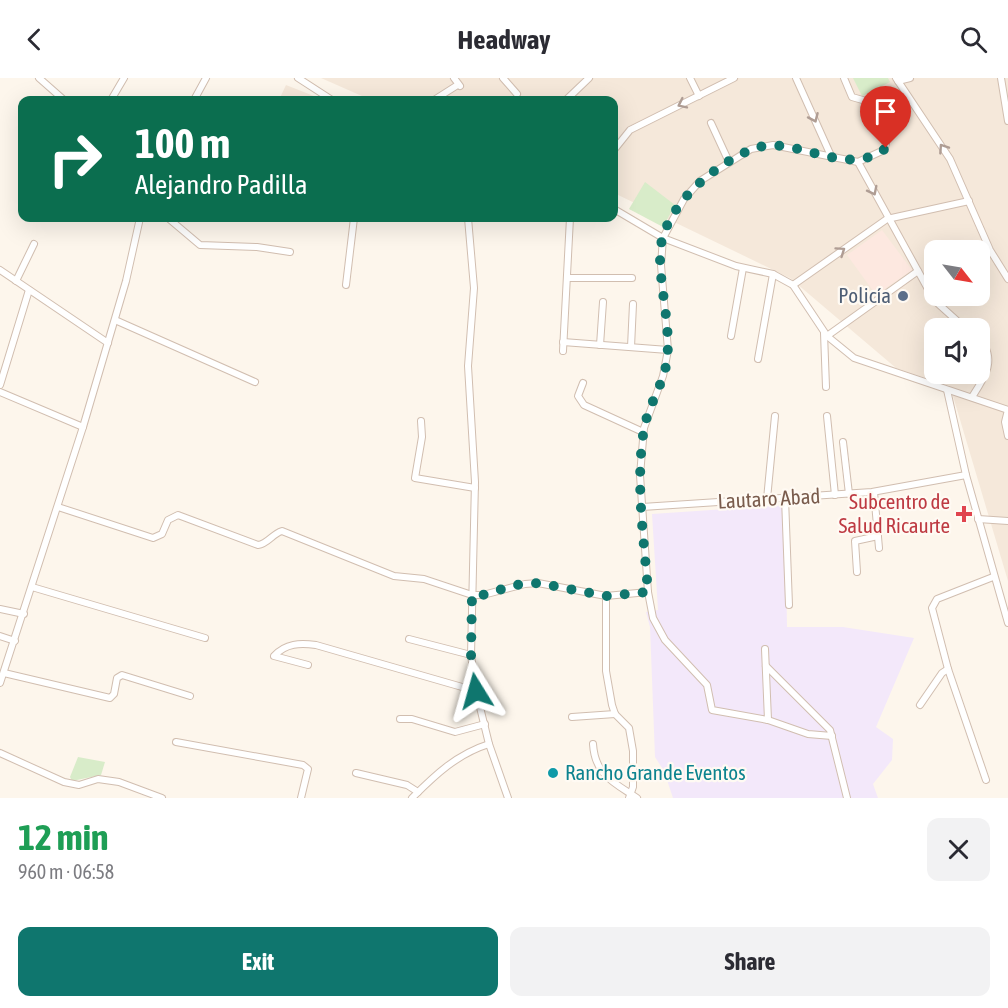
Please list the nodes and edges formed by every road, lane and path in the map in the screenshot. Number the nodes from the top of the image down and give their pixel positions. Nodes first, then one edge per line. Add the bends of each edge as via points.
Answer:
1 (39, 78) edge
2 (124, 78) edge
3 (206, 78) edge
4 (298, 78) edge
5 (503, 78) edge
6 (590, 78) edge
7 (690, 78) edge
8 (734, 78) edge
9 (796, 78) edge
10 (844, 78) edge
11 (910, 78) edge
12 (1001, 78) edge
13 (897, 80) edge
14 (457, 81) edge
15 (517, 94) dead end
16 (59, 96) edge
17 (113, 96) edge
18 (196, 96) edge
19 (326, 96) edge
20 (439, 96) edge
21 (570, 96) edge
22 (699, 96) junction
23 (1008, 121) edge
24 (711, 123) dead end
25 (618, 145) edge
26 (832, 158) junction
27 (729, 162) junction
28 (858, 162) junction
29 (969, 201) junction
30 (618, 211) edge
31 (887, 219) junction
32 (139, 222) edge
33 (173, 222) edge
34 (354, 222) edge
35 (468, 222) edge
36 (570, 222) edge
37 (663, 238) junction
38 (33, 244) dead end
39 (290, 252) dead end
40 (743, 268) junction
41 (0, 270) edge
42 (918, 271) junction
43 (773, 274) junction
44 (567, 278) junction
45 (632, 278) dead end
46 (1008, 279) edge
47 (16, 281) junction
48 (346, 285) dead end
49 (793, 285) junction
50 (29, 290) junction
51 (603, 302) dead end
52 (633, 304) dead end
53 (952, 318) edge
54 (114, 320) junction
55 (826, 334) junction
56 (731, 336) dead end
57 (563, 342) junction
58 (108, 343) junction
59 (600, 345) junction
60 (631, 347) junction
61 (668, 350) junction
62 (563, 351) dead end
63 (758, 359) dead end
64 (255, 382) dead end
65 (583, 383) dead end
66 (979, 384) edge
67 (0, 385) edge
68 (826, 387) dead end
69 (947, 390) junction
70 (0, 392) edge
71 (972, 397) junction
72 (1008, 410) edge
73 (775, 416) dead end
74 (826, 416) dead end
75 (421, 422) dead end
76 (84, 427) junction
77 (643, 432) junction
78 (1008, 436) edge
79 (843, 442) dead end
80 (966, 475) junction
81 (475, 488) junction
82 (874, 492) junction
83 (849, 494) junction
84 (835, 495) junction
85 (785, 498) junction
86 (767, 500) junction
87 (58, 507) junction
88 (642, 507) junction
89 (978, 519) junction
90 (1008, 521) edge
91 (878, 536) junction
92 (879, 548) dead end
93 (856, 572) dead end
94 (993, 577) junction
95 (32, 587) junction
96 (648, 592) junction
97 (472, 595) junction
98 (606, 596) junction
99 (789, 605) dead end
100 (0, 609) edge
101 (24, 614) junction
102 (1008, 623) edge
103 (0, 636) edge
104 (205, 638) dead end
105 (409, 639) dead end
106 (15, 641) junction
107 (765, 649) dead end
108 (471, 655) junction
109 (308, 665) dead end
110 (766, 666) junction
111 (948, 669) junction
112 (4, 672) junction
113 (0, 682) edge
114 (476, 691) junction
115 (190, 696) dead end
116 (920, 705) dead end
117 (615, 714) junction
118 (572, 717) dead end
119 (400, 719) dead end
120 (768, 720) junction
121 (485, 724) junction
122 (832, 736) junction
123 (176, 742) dead end
124 (489, 744) junction
125 (593, 744) dead end
126 (0, 753) edge
127 (356, 773) dead end
128 (986, 780) dead end
129 (418, 792) junction
130 (633, 797) edge
131 (162, 798) edge
132 (301, 798) edge
133 (412, 798) edge
134 (508, 798) edge
135 (847, 798) edge

1 - 16 street
2 - 17 street
3 - 18 street
4 - 19 street
5 - 15 street
6 - 21 street
7 - 22 street
8 - 22 street
9 -> 26 street
10 - 28 street via 852,97 866,101 886,144 884,150
11 - 13 street
12 - 23 street
29 -> 13 street via 950,159
14 - 20 street
22 -> 25 street via 630,130
24 - 27 street
26 - 27 street via 772,146 751,149
26 - 28 street
27 - 37 street via 700,181 684,199
28 -> 31 street
29 - 31 street
29 - 46 street via 994,258
30 - 37 street
31 - 42 street
49 -> 31 street
32 - 54 street
33 - 39 street via 200,245
34 - 48 street
35 - 81 street via 474,288 468,366
36 - 44 street
37 - 40 street
37 - 61 street via 660,259
38 - 47 street
40 - 43 street
40 - 56 street
41 - 47 street
42 - 53 street via 941,309
42 - 55 street
43 - 49 street
43 - 63 street
44 - 45 street
44 - 57 street
47 - 50 street
49 - 55 street
50 - 58 street
50 - 67 street
51 - 59 street
52 - 60 street
54 - 58 street
54 - 64 street
55 - 68 street
55 - 69 street via 854,358
57 - 59 street
57 - 62 street
58 - 76 street
59 - 60 street
60 - 61 street
61 - 77 street
65 - 77 street via 578,396 584,405
66 - 71 street
69 - 71 street
69 - 80 street
70 - 76 street
71 - 72 street
72 - 78 street
73 - 86 street
74 - 84 street
75 - 81 street via 415,478
76 - 87 street
77 - 88 street
79 - 83 street
80 - 82 street, Lautaro Abad
80 - 89 street
81 - 97 street
82 - 83 street, Lautaro Abad
82 - 91 street
83 - 84 street, Lautaro Abad
84 - 85 street, Lautaro Abad
85 - 86 street, Lautaro Abad
85 - 99 street
86 - 88 street, Lautaro Abad
87 - 95 street
87 - 97 street via 153,538 162,534 168,520 178,515 258,545 282,531 394,576 424,579
88 - 96 street
89 - 90 street
89 - 94 street
91 - 92 street
91 - 93 street via 855,541
94 - 102 street
94 - 111 street via 932,604
95 - 101 street
95 - 104 street
96 - 98 street
96 - 120 street via 653,618 665,640 707,685 712,710
97 - 98 street via 538,583
97 - 108 street
98 - 117 street via 606,671
100 - 101 street
101 - 106 street
103 - 106 street
105 - 108 street
106 - 112 street
107 - 110 street
108 - 114 street
109 - 114 street via 274,656 293,644 316,645
110 - 120 street
110 - 122 street via 828,727
111 - 116 street
111 - 128 street
112 - 113 street
112 - 115 street via 110,698 117,678 122,675
114 - 121 street
117 - 118 street
117 - 130 street via 626,724 632,743
119 - 121 street via 455,732
120 - 122 street via 808,734
121 - 124 street
122 - 135 street
123 - 132 street via 303,765 308,769
124 - 129 street via 438,771
124 - 134 street
125 - 130 street via 598,769
126 - 131 street via 64,783 79,785 98,778
127 - 129 street via 407,785
129 - 133 street

